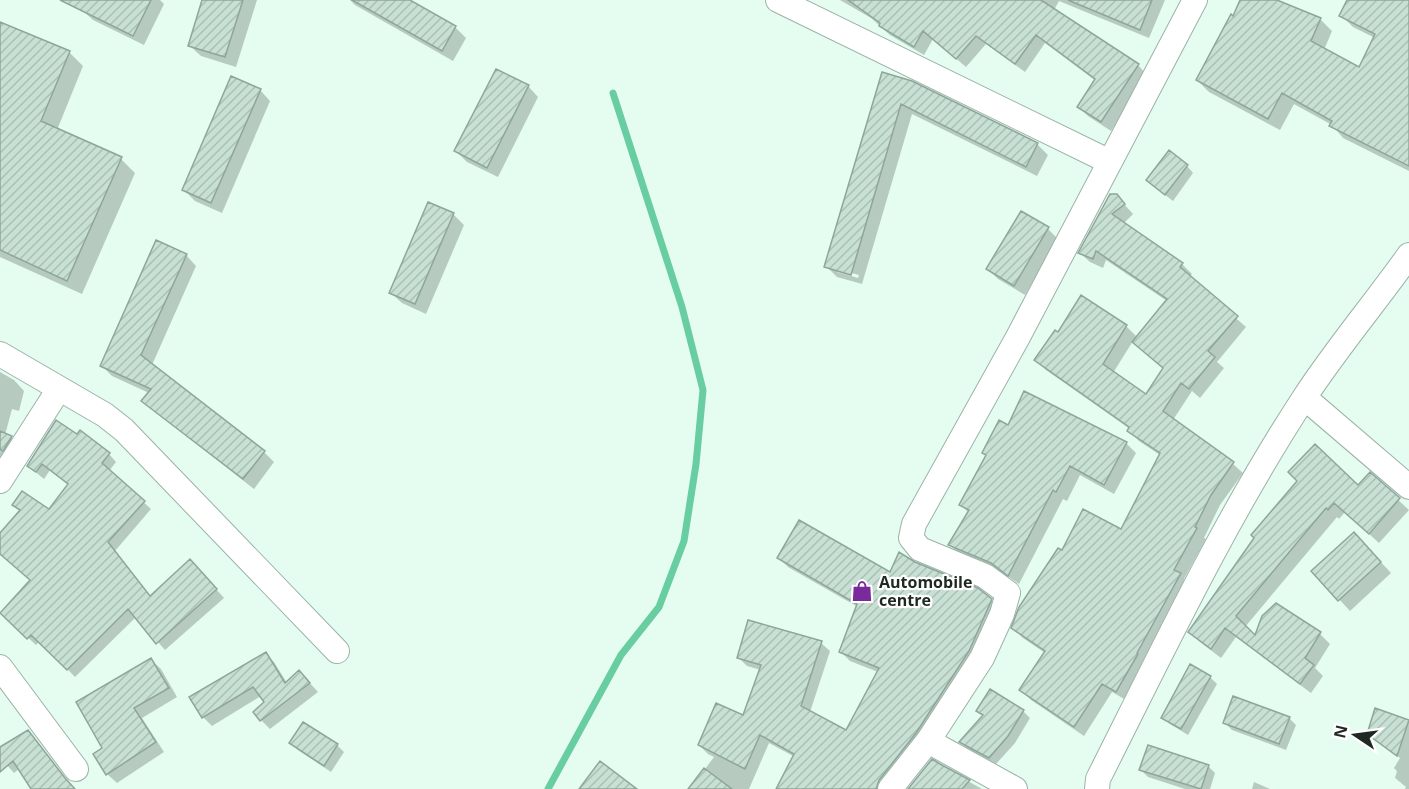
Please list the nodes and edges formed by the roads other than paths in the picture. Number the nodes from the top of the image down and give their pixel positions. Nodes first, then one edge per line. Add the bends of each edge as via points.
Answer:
1 (778, 0) edge
2 (1195, 0) edge
3 (1110, 162) junction
4 (1409, 255) edge
5 (0, 354) edge
6 (59, 389) junction
7 (1305, 398) junction
8 (0, 481) edge
9 (1409, 487) edge
10 (337, 651) dead end
11 (0, 667) edge
12 (928, 741) junction
13 (76, 769) dead end
14 (890, 789) edge
15 (1015, 789) edge
16 (1096, 789) edge

1 - 3 street
2 - 3 street
3 - 12 street via 914,524 911,538 920,549 985,576 1008,593 982,658
4 - 7 street
5 - 6 street
6 - 8 street
6 - 10 street via 124,430
7 - 9 street
7 - 16 street via 1245,496 1184,610
11 - 13 street
12 - 14 street
12 - 15 street

